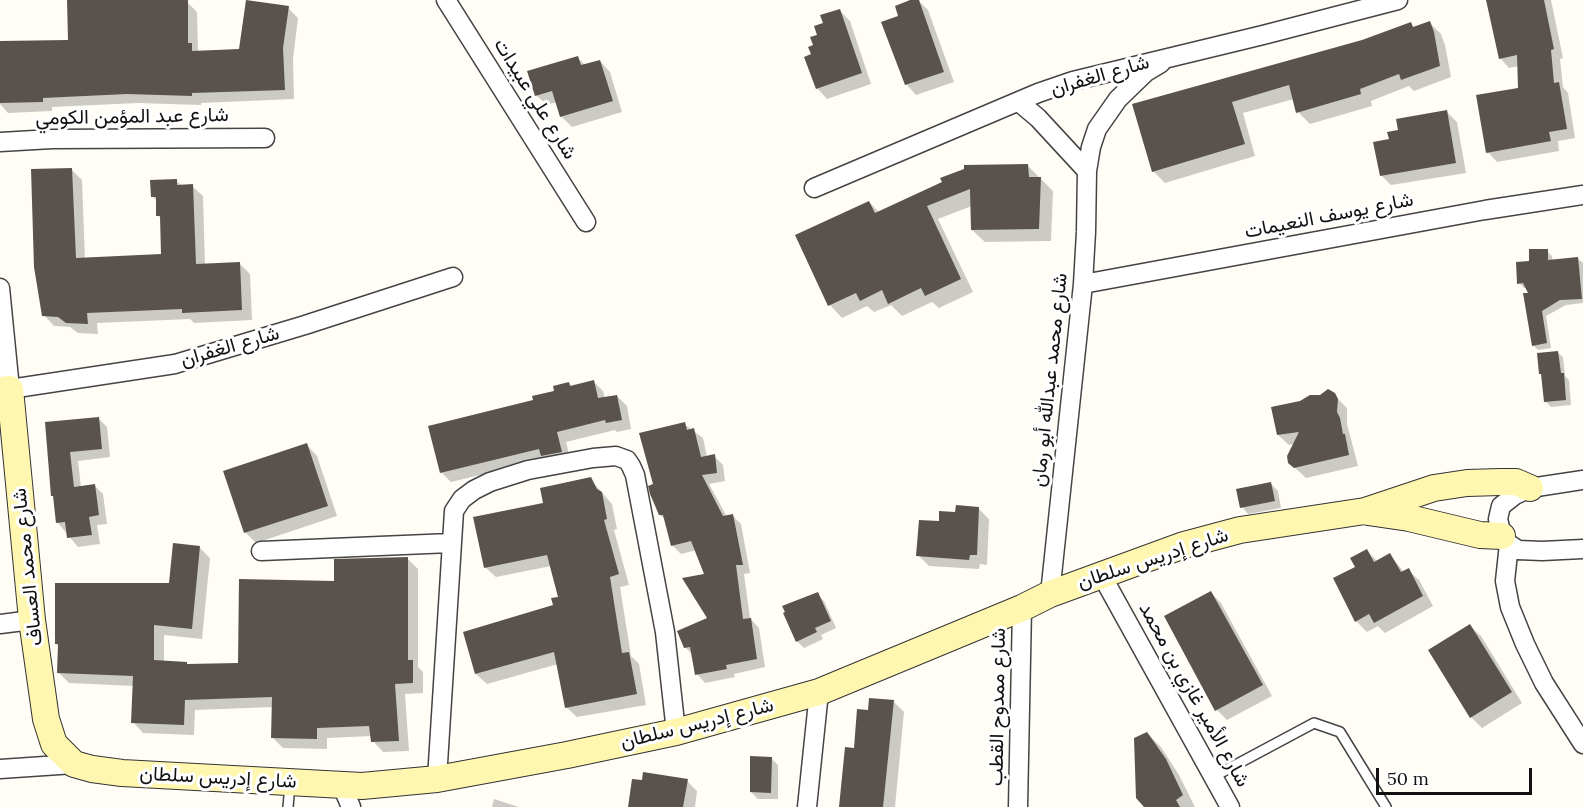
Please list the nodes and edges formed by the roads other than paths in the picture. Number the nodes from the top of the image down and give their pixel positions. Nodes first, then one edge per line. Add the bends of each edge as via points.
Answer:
1 (446, 0) edge
2 (1398, 0) edge
3 (1170, 57) junction
4 (1019, 102) junction
5 (265, 138) dead end
6 (0, 142) edge
7 (1086, 171) junction
8 (814, 188) dead end
9 (1583, 195) edge
10 (586, 222) dead end
11 (453, 277) dead end
12 (1083, 284) junction
13 (0, 288) edge
14 (5, 389) edge
15 (1583, 480) edge
16 (1530, 488) junction
17 (1365, 511) junction
18 (1506, 540) junction
19 (451, 543) junction
20 (1583, 549) edge
21 (261, 551) dead end
22 (1101, 574) junction
23 (1050, 594) junction
24 (1022, 608) junction
25 (32, 620) junction
26 (0, 624) edge
27 (819, 692) junction
28 (676, 732) junction
29 (1583, 744) edge
30 (74, 764) junction
31 (0, 769) edge
32 (1213, 777) junction
33 (437, 779) junction
34 (289, 795) edge
35 (346, 797) edge
36 (807, 807) edge
37 (1018, 807) edge
38 (1230, 807) edge
39 (1386, 807) edge

1 - 10 street, شارع علي عبيدات
2 - 3 street, شارع الغفران
3 - 4 street, شارع الغفران via 1073,81
3 - 7 street, شارع محمد عبدالله أبو رمان via 1146,72 1118,99 1097,129
4 - 7 street
4 - 8 street, شارع الغفران
5 - 6 street, شارع عبد المؤمن الكومي
7 - 12 street, شارع محمد عبدالله أبو رمان
9 - 12 street, شارع يوسف النعيمات
11 - 14 street, شارع الغفران via 175,364
12 - 23 street, شارع محمد عبدالله أبو رمان
13 - 14 street, شارع محمد العساف
14 - 25 street, شارع محمد العساف
15 - 16 street
16 - 17 street, شارع إدريس سلطان via 1516,482 1467,483 1434,488
16 - 18 street via 1501,506 1498,519
17 - 18 street, شارع إدريس سلطان
17 - 22 street, شارع إدريس سلطان via 1240,530
18 - 20 street via 1518,550
18 - 29 street via 1505,581 1510,607 1544,683
19 - 21 street
19 - 28 street via 454,511 462,499 490,482 528,470 593,458 616,456 627,460 635,475 665,632
19 - 33 street
22 - 23 street, شارع إدريس سلطان
22 - 32 street, شارع الأمير غازي بن محمد
23 - 24 street, شارع إدريس سلطان
24 - 27 street, شارع إدريس سلطان
24 - 37 street, شارع ممدوح القطب
25 - 26 street
25 - 30 street, شارع محمد العساف via 46,719 54,744
27 - 28 street, شارع إدريس سلطان
27 - 36 street
28 - 33 street, شارع إدريس سلطان
30 - 31 street, شارع إدريس سلطان
30 - 34 street, شارع إدريس سلطان
32 - 38 street, شارع الأمير غازي بن محمد
32 - 39 lane via 1314,723 1340,732
33 - 35 street, شارع إدريس سلطان
34 - 35 street, شارع إدريس سلطان

